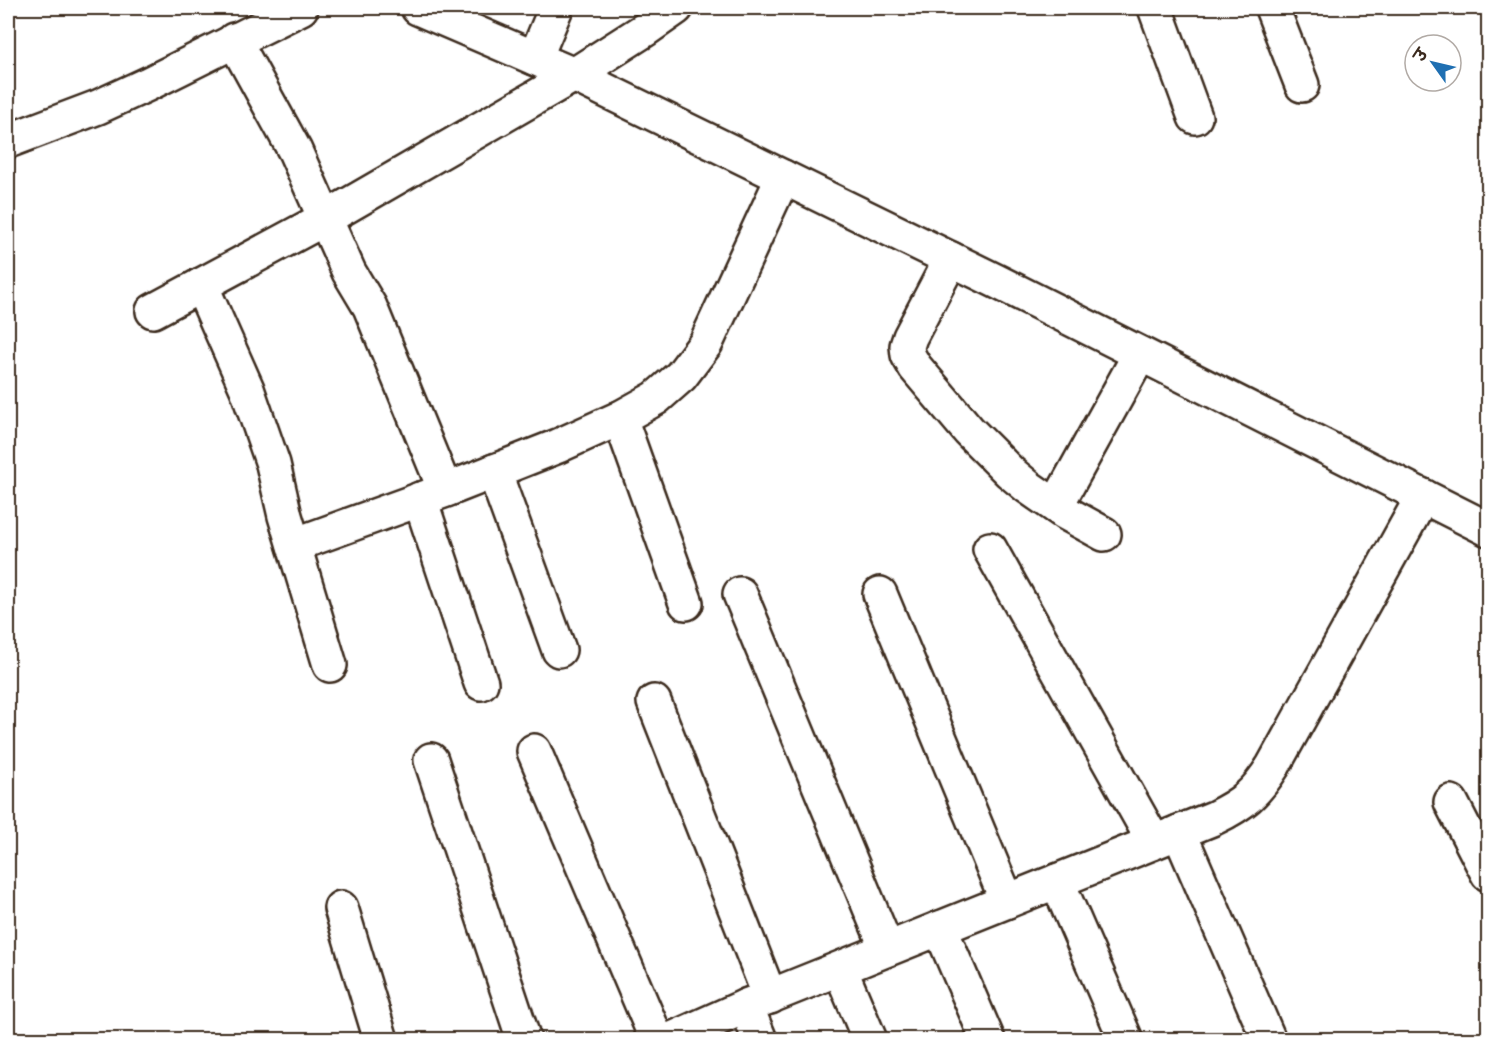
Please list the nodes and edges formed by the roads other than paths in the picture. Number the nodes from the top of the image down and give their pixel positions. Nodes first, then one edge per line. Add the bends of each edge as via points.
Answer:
1 (301, 8) edge
2 (422, 8) edge
3 (556, 8) edge
4 (676, 8) edge
5 (1155, 8) edge
6 (1272, 8) edge
7 (234, 40) junction
8 (535, 58) junction
9 (574, 75) junction
10 (1302, 85) dead end
11 (1196, 117) dead end
12 (8, 141) edge
13 (783, 177) junction
14 (326, 218) junction
15 (951, 259) junction
16 (201, 285) junction
17 (153, 310) dead end
18 (1140, 354) junction
19 (620, 418) junction
20 (494, 471) junction
21 (433, 495) junction
22 (1423, 496) junction
23 (1056, 506) junction
24 (1488, 529) edge
25 (1104, 534) dead end
26 (294, 545) junction
27 (990, 549) dead end
28 (740, 594) dead end
29 (880, 594) dead end
30 (686, 603) dead end
31 (560, 650) dead end
32 (330, 665) dead end
33 (481, 683) dead end
34 (654, 702) dead end
35 (534, 751) dead end
36 (430, 760) dead end
37 (1451, 802) dead end
38 (1166, 837) junction
39 (1488, 874) edge
40 (1057, 881) junction
41 (1007, 901) junction
42 (341, 908) dead end
43 (940, 928) junction
44 (887, 949) junction
45 (840, 969) junction
46 (758, 1002) junction
47 (668, 1039) edge
48 (381, 1040) edge
49 (524, 1040) edge
50 (760, 1040) edge
51 (870, 1040) edge
52 (988, 1040) edge
53 (1126, 1040) edge
54 (1269, 1040) edge

1 - 7 street
2 - 8 street
3 - 8 street
4 - 9 street
5 - 11 street
6 - 10 street
7 - 12 street via 98,107
7 - 14 street via 295,151
8 - 9 street
9 - 13 street
9 - 14 street
13 - 15 street
13 - 19 street via 705,343 681,376 656,398
14 - 16 street
14 - 21 street via 349,272 370,307
15 - 18 street
15 - 23 street via 910,337 908,355 975,437 1010,472
16 - 17 street
16 - 26 street via 247,389 273,464
18 - 22 street
18 - 23 street
19 - 20 street
19 - 30 street
20 - 21 street
20 - 31 street
21 - 26 street
21 - 33 street
22 - 24 street
22 - 38 street via 1261,786 1232,810
23 - 25 street
26 - 32 street
27 - 38 street
28 - 44 street
29 - 41 street
34 - 46 street
35 - 47 street
36 - 49 street
37 - 39 street
38 - 40 street
38 - 54 street
40 - 41 street
40 - 53 street
41 - 43 street
42 - 48 street
43 - 44 street
43 - 52 street
44 - 45 street
45 - 46 street
45 - 51 street
46 - 47 street
46 - 50 street

